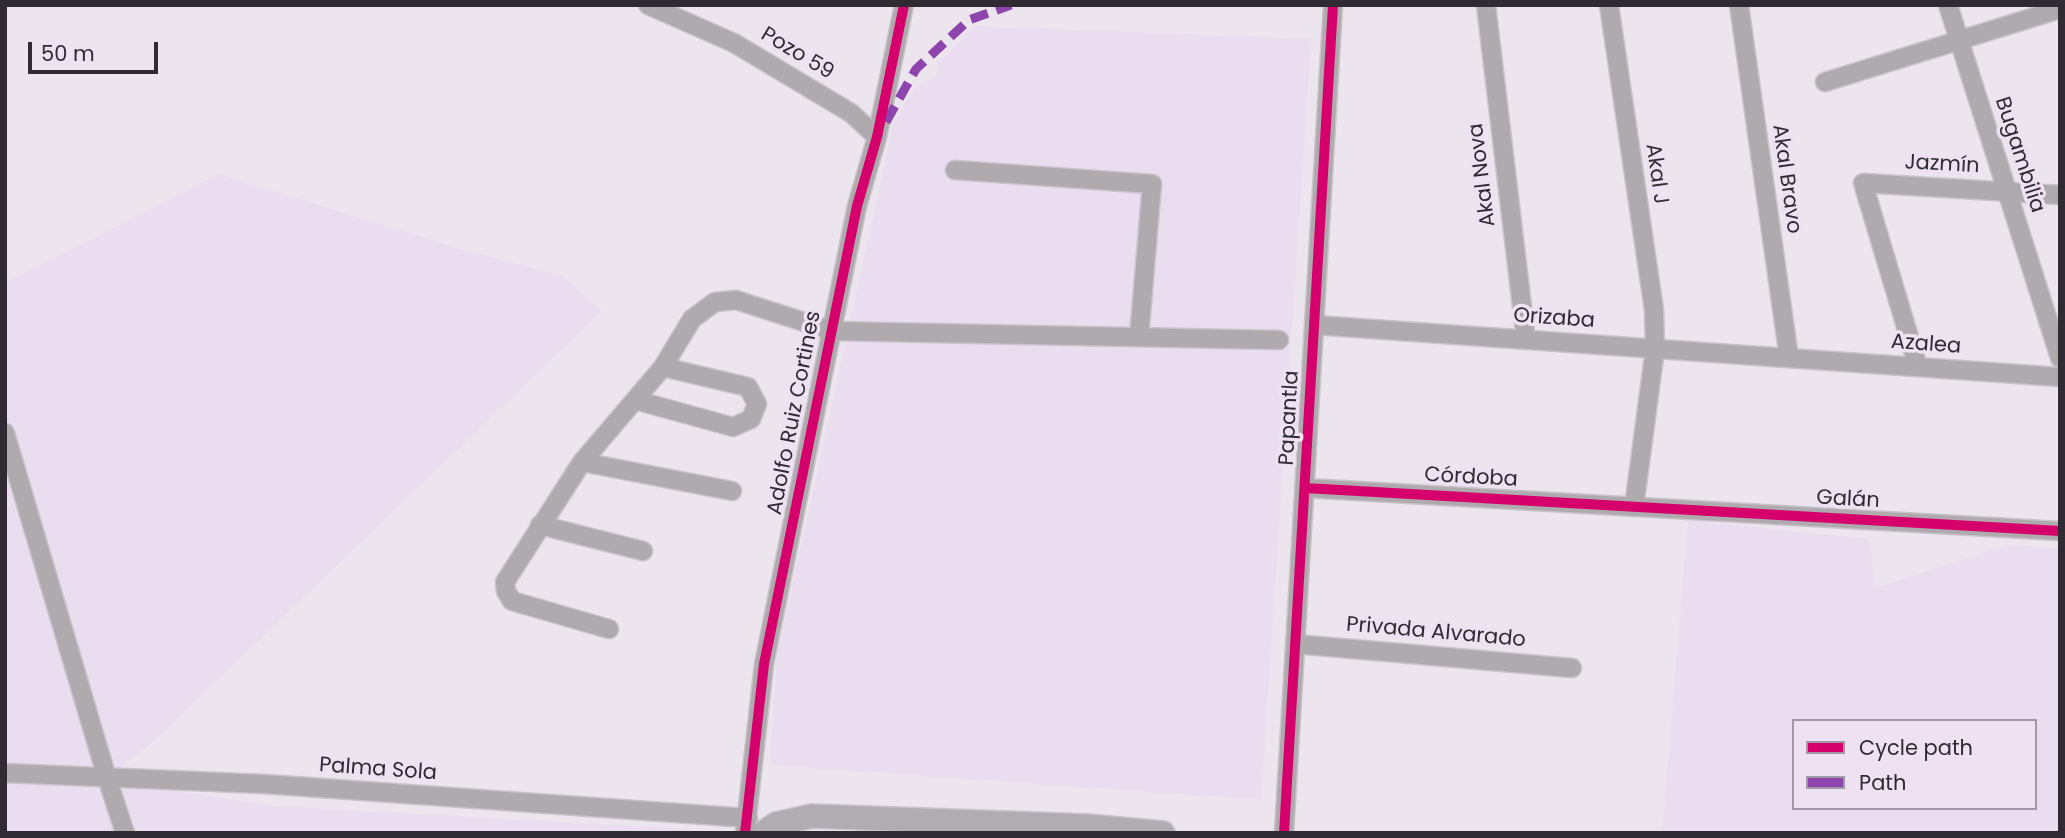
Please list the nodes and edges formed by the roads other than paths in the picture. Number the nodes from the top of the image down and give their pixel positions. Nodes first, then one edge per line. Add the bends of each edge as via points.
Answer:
1 (648, 5) edge
2 (904, 5) edge
3 (1333, 5) edge
4 (1486, 5) edge
5 (1609, 5) edge
6 (1739, 5) edge
7 (1948, 5) edge
8 (2060, 9) edge
9 (1959, 40) junction
10 (1825, 82) dead end
11 (877, 137) junction
12 (955, 170) dead end
13 (2007, 191) junction
14 (2060, 195) edge
15 (1314, 325) junction
16 (832, 331) junction
17 (1139, 337) junction
18 (1279, 340) dead end
19 (1526, 340) junction
20 (1655, 349) junction
21 (1789, 358) junction
22 (2060, 358) edge
23 (663, 367) junction
24 (1918, 367) junction
25 (2060, 377) edge
26 (635, 400) junction
27 (5, 432) edge
28 (582, 462) junction
29 (1305, 488) junction
30 (732, 491) dead end
31 (1634, 507) junction
32 (540, 525) junction
33 (2060, 531) edge
34 (643, 551) dead end
35 (609, 629) dead end
36 (1296, 644) junction
37 (1572, 668) dead end
38 (6, 770) edge
39 (107, 778) junction
40 (955, 826) edge
41 (752, 828) edge
42 (1087, 829) edge
43 (125, 833) edge
44 (1163, 833) edge
45 (1284, 833) edge

1 - 11 street, Pozo 59 via 734,43 851,113
2 - 11 street, Adolfo Ruiz Cortines
3 - 15 street, Papantla
4 - 19 street, Akal Nova
5 - 20 street, Akal J via 1654,310
6 - 21 street, Akal Bravo
7 - 9 street, Bugambilia
8 - 9 street
9 - 10 street
9 - 13 street, Bugambilia
11 - 16 street, Adolfo Ruiz Cortines via 856,206
12 - 17 street via 1152,184
13 - 14 street, Jazmín
13 - 22 street, Bugambilia
13 - 24 street, Jazmín via 1863,183
15 - 19 street, Orizaba
15 - 29 street, Papantla
16 - 17 street
16 - 23 street via 736,300 715,302 692,319
16 - 41 street, Adolfo Ruiz Cortines via 764,664
17 - 18 street
19 - 20 street, Orizaba
20 - 21 street, Orizaba
20 - 31 street, Akal J
21 - 24 street, Azalea
23 - 26 street
23 - 26 street via 748,387 757,404 751,419 733,428
24 - 25 street, Azalea
26 - 28 street
27 - 39 street
28 - 30 street
28 - 32 street
29 - 31 street, Córdoba
29 - 36 street, Papantla
31 - 33 street, Galán
32 - 34 street
32 - 35 street via 505,582 512,601
36 - 37 street, Privada Alvarado
36 - 45 street, Papantla
38 - 39 street, Palma Sola
39 - 41 street, Palma Sola via 264,785
39 - 43 street
40 - 41 main road via 812,816
40 - 42 main road
42 - 44 main road

